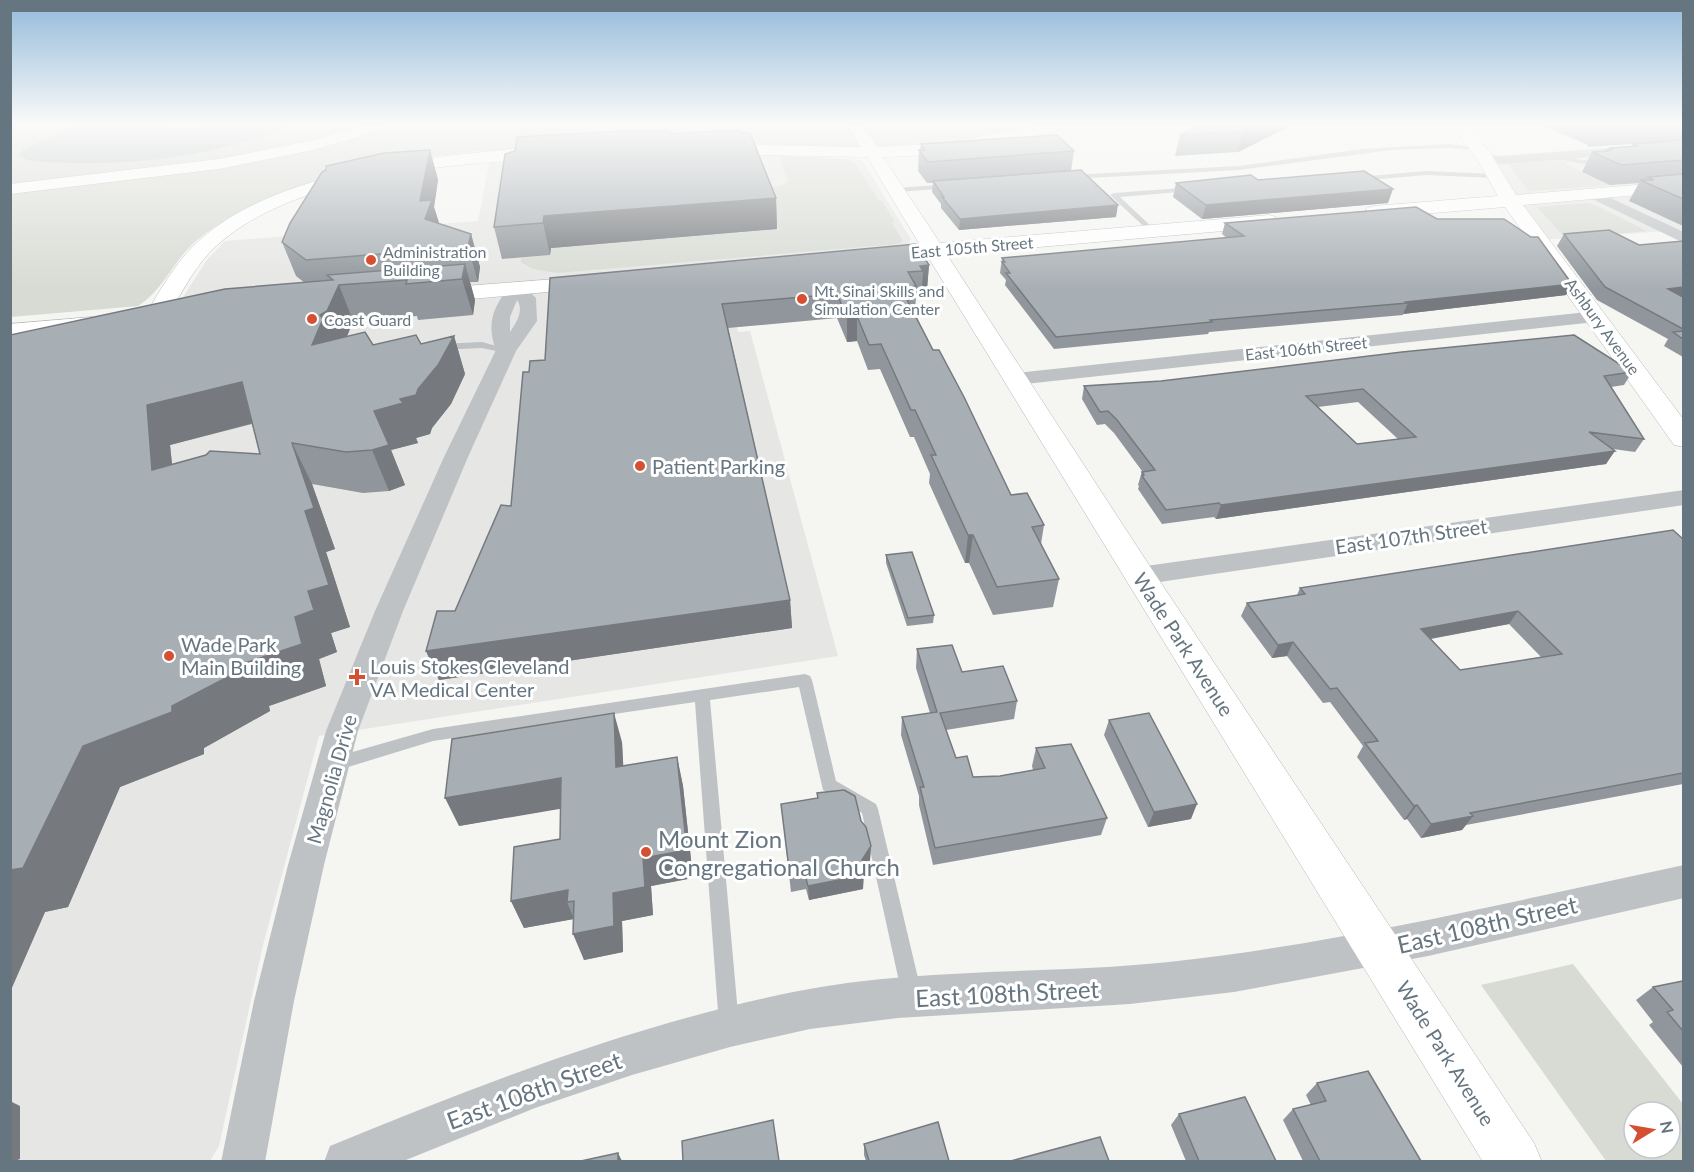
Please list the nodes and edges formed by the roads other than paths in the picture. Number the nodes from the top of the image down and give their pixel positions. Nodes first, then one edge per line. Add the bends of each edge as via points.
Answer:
1 (93, 180) edge
2 (350, 180) edge
3 (890, 180) edge
4 (1498, 180) edge
5 (964, 185) edge
6 (1683, 186) edge
7 (1200, 188) edge
8 (10, 189) edge
9 (896, 190) junction
10 (1593, 194) junction
11 (1510, 200) junction
12 (1359, 213) edge
13 (1289, 219) edge
14 (1151, 231) junction
15 (1683, 238) edge
16 (935, 250) junction
17 (850, 258) edge
18 (609, 280) edge
19 (517, 289) junction
20 (400, 298) edge
21 (177, 317) edge
22 (1597, 317) junction
23 (131, 321) junction
24 (10, 331) edge
25 (424, 348) edge
26 (506, 350) junction
27 (1016, 379) junction
28 (1683, 439) edge
29 (1683, 497) edge
30 (1139, 576) junction
31 (702, 695) junction
32 (333, 765) junction
33 (1683, 880) edge
34 (1380, 948) junction
35 (912, 998) junction
36 (729, 1027) junction
37 (243, 1161) edge
38 (346, 1161) edge
39 (1515, 1161) edge

1 - 8 street
2 - 23 street via 279,202 241,220 209,242 172,289
3 - 9 street, Wade Park Avenue
4 - 11 street, Ashbury Avenue
5 - 9 lane
6 - 10 street
7 - 14 lane via 1114,195
9 - 16 street, Wade Park Avenue
10 - 11 street
10 - 15 street
11 - 12 street
11 - 22 street, Ashbury Avenue
13 - 14 street, East 105th Street
14 - 16 street, East 105th Street
16 - 17 street, East 105th Street
16 - 27 street, Wade Park Avenue
18 - 19 street
19 - 20 street
19 - 26 street via 502,305 500,324
19 - 26 street, Magnolia Drive via 530,304 528,321
21 - 23 street
22 - 27 street, East 106th Street
22 - 28 street, Ashbury Avenue
23 - 24 street
25 - 26 lane via 491,345
26 - 32 street, Magnolia Drive via 389,611 342,731
27 - 30 street, Wade Park Avenue
29 - 30 street, East 107th Street
30 - 34 street, Wade Park Avenue
31 - 32 lane via 433,735
31 - 35 lane via 805,680 829,784 870,810
31 - 36 lane
32 - 37 street, Magnolia Drive via 274,1001
33 - 34 street, East 108th Street
34 - 35 street, East 108th Street via 1169,981
34 - 39 street, Wade Park Avenue
35 - 36 street, East 108th Street via 857,1002
36 - 38 street, East 108th Street via 561,1077

